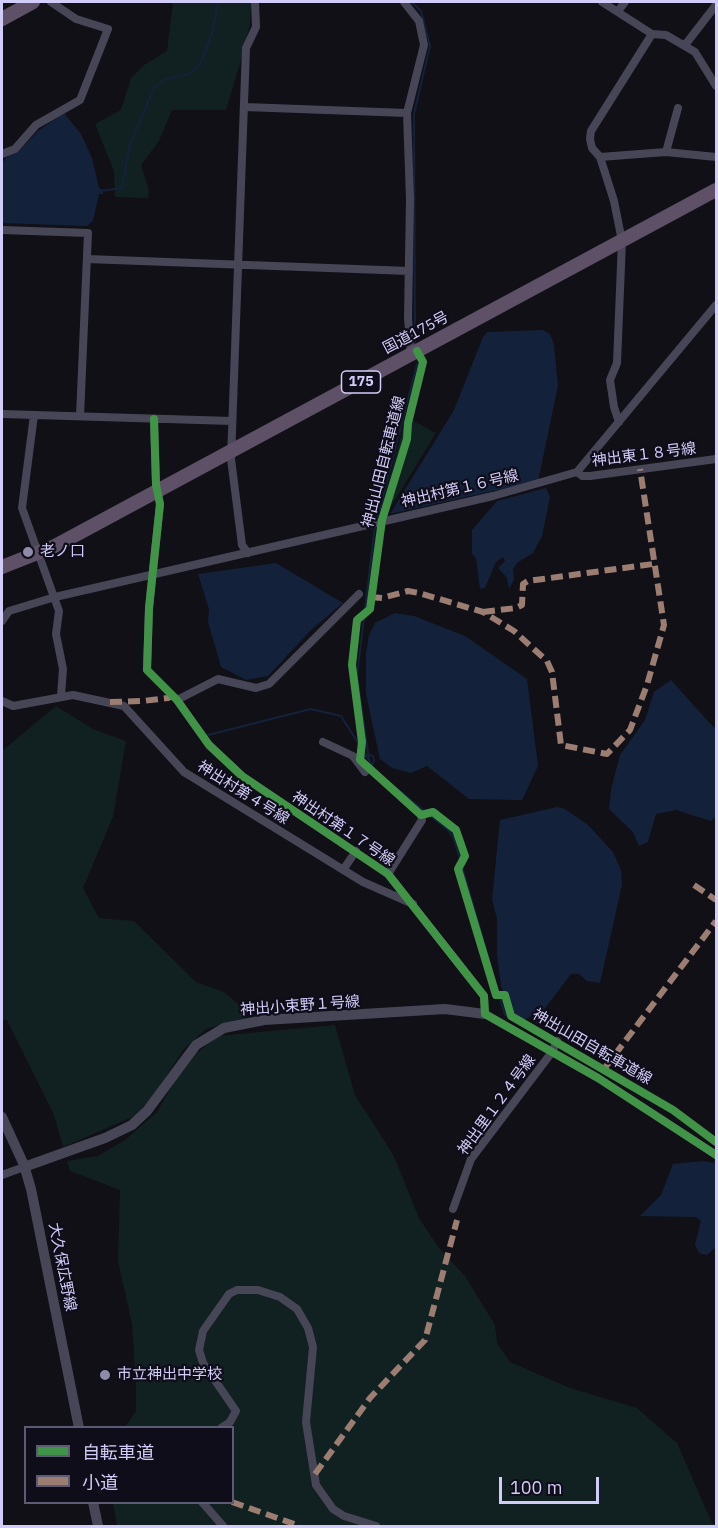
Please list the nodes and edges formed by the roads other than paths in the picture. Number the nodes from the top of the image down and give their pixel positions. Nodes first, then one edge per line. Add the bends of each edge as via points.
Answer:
1 (33, 2) edge
2 (51, 2) edge
3 (255, 2) edge
4 (404, 2) edge
5 (602, 2) edge
6 (625, 2) edge
7 (717, 5) edge
8 (618, 11) junction
9 (2, 19) edge
10 (652, 34) junction
11 (685, 45) junction
12 (717, 86) edge
13 (245, 107) junction
14 (678, 108) dead end
15 (407, 113) junction
16 (666, 152) junction
17 (2, 154) edge
18 (600, 157) junction
19 (717, 157) edge
20 (717, 190) edge
21 (2, 230) edge
22 (622, 241) junction
23 (87, 259) junction
24 (239, 265) junction
25 (408, 271) junction
26 (717, 305) edge
27 (411, 354) junction
28 (2, 414) edge
29 (34, 416) junction
30 (80, 417) junction
31 (154, 419) junction
32 (232, 421) junction
33 (620, 422) junction
34 (232, 450) junction
35 (717, 459) edge
36 (577, 472) junction
37 (157, 492) junction
38 (39, 553) junction
39 (248, 553) junction
40 (2, 567) edge
41 (153, 575) junction
42 (359, 594) dead end
43 (55, 597) junction
44 (2, 621) edge
45 (61, 696) junction
46 (177, 700) junction
47 (2, 701) edge
48 (324, 742) dead end
49 (365, 772) dead end
50 (421, 815) dead end
51 (356, 851) junction
52 (343, 870) junction
53 (388, 874) junction
54 (413, 904) junction
55 (485, 1014) junction
56 (557, 1041) dead end
57 (552, 1052) junction
58 (2, 1117) edge
59 (717, 1155) edge
60 (24, 1167) junction
61 (2, 1175) edge
62 (453, 1209) dead end
63 (78, 1426) edge
64 (224, 1426) edge
65 (93, 1504) edge
66 (203, 1504) edge
67 (98, 1527) edge
68 (223, 1527) edge
69 (376, 1527) edge

1 - 9 highway
2 - 17 street via 76,19 108,29 80,100 36,125 15,148
3 - 13 street via 256,27 246,48
4 - 15 street via 419,21 424,45
5 - 8 street
6 - 8 street
7 - 11 street
8 - 10 street
10 - 11 street via 666,35
10 - 18 street via 591,131 592,148
11 - 12 street via 695,52
13 - 15 street
13 - 24 street
14 - 16 street
15 - 25 street
16 - 18 street
16 - 19 street
18 - 22 street
20 - 22 highway, 国道175号 / 175
21 - 23 street via 88,233
22 - 27 highway, 国道175号 / 175
22 - 33 street via 617,363 610,380
23 - 24 street
23 - 30 street
24 - 25 street
24 - 32 street
25 - 27 street
26 - 33 street
27 - 34 highway, 国道175号 / 175
28 - 29 street
29 - 30 street
29 - 38 street via 22,508
30 - 31 street
31 - 32 street
31 - 37 street, 神出村第１７号線
32 - 34 street
33 - 36 street
34 - 37 highway, 国道175号 / 175
34 - 39 street via 242,544
35 - 36 street, 神出東１８号線 via 590,476
36 - 39 street, 神出村第１６号線
37 - 38 highway, 国道175号 / 175
37 - 41 street, 神出村第１７号線 via 160,504
38 - 40 highway, 国道175号 / 175
38 - 43 street
39 - 41 street, 神出村第１６号線
41 - 43 street, 神出村第１６号線
41 - 46 street, 神出村第１７号線 via 147,670
42 - 46 street via 269,684 256,688 218,679
43 - 44 street, 神出村第１６号線 via 9,611
43 - 45 street via 59,611 56,634 63,669
45 - 47 street, 神出村第４号線 via 13,706
45 - 52 street, 神出村第４号線 via 124,706 184,772
46 - 51 street, 神出村第１７号線 via 208,745 242,776
48 - 49 street via 353,756
50 - 53 street
51 - 52 street, 神出村第１７号線
51 - 53 street, 神出村第１７号線
52 - 54 street, 神出村第４号線
53 - 54 street, 神出村第１７号線
54 - 55 street, 神出村第１７号線 via 484,996
55 - 57 street
55 - 60 street, 神出小束野１号線 via 445,1010 264,1020 224,1028 196,1045 132,1125
56 - 57 street, 神出里１２４号線
57 - 59 street
57 - 62 street, 神出里１２４号線 via 471,1159
58 - 60 street, 大久保広野線
60 - 61 street
60 - 63 street, 大久保広野線
64 - 69 street via 236,1411 203,1363 199,1350 203,1331 228,1294 237,1290 258,1290 280,1297 297,1309 313,1347 306,1422 316,1485 333,1509
65 - 67 street
66 - 68 street

